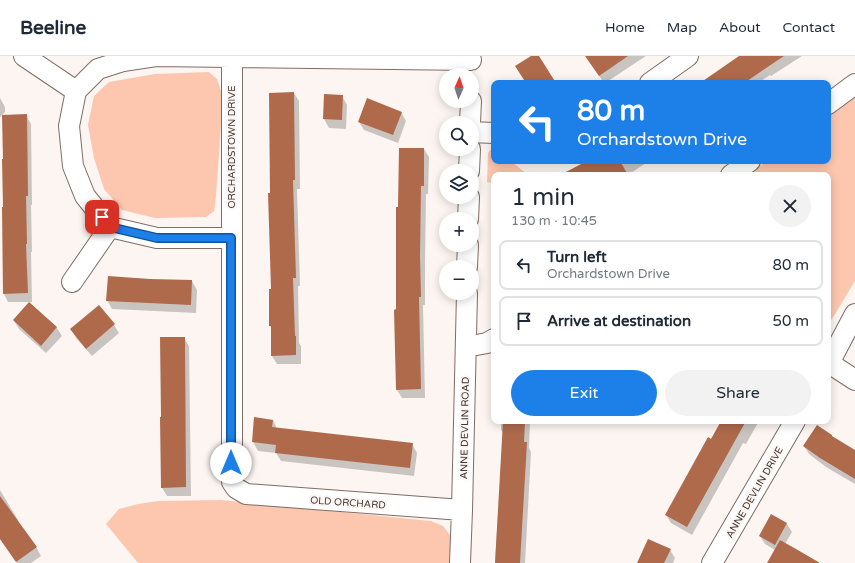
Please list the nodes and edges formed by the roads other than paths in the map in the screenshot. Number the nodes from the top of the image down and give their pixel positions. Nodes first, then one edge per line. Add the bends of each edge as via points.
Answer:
1 (24, 56) edge
2 (232, 56) edge
3 (688, 56) edge
4 (471, 64) edge
5 (654, 80) edge
6 (855, 84) edge
7 (76, 91) junction
8 (831, 102) edge
9 (479, 132) edge
10 (491, 133) edge
11 (746, 164) edge
12 (734, 172) edge
13 (110, 227) junction
14 (231, 238) junction
15 (72, 282) dead end
16 (467, 300) edge
17 (855, 314) edge
18 (491, 341) edge
19 (466, 346) junction
20 (831, 360) edge
21 (831, 365) edge
22 (855, 380) edge
23 (793, 424) edge
24 (236, 488) joint
25 (462, 510) junction
26 (460, 563) edge
27 (712, 563) edge

1 - 7 street
2 - 4 street
2 - 7 street via 156,56 124,61 98,69
2 - 14 street, ORCHARDSTOWN DRIVE
3 - 5 street
6 - 8 street
7 - 13 street via 69,126 73,166 86,196
9 - 10 street
11 - 12 street
13 - 14 street via 157,238
13 - 15 street
14 - 24 street, ORCHARDSTOWN DRIVE via 231,463 232,482
16 - 19 street, ANNE DEVLIN ROAD
17 - 20 street
18 - 19 street
19 - 25 street, ANNE DEVLIN ROAD
21 - 22 street
23 - 27 street, ANNE DEVLIN DRIVE
24 - 25 street, OLD ORCHARD via 246,494
25 - 26 street, ANNE DEVLIN ROAD

